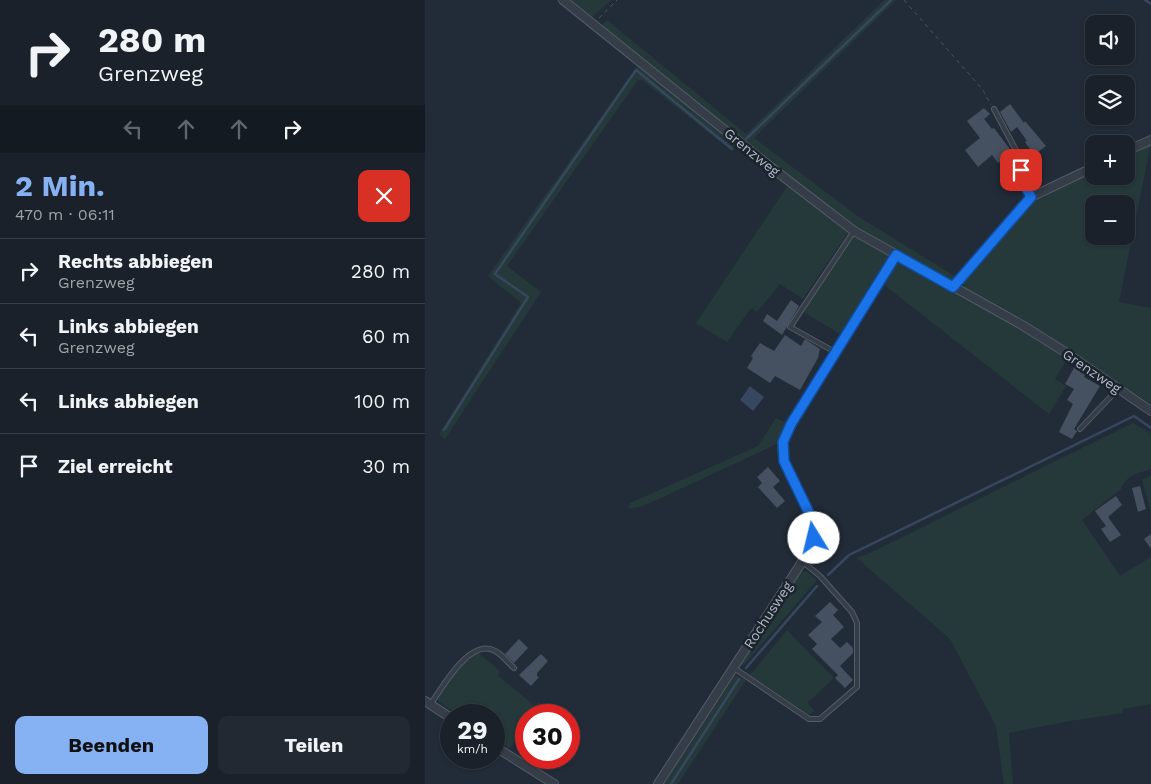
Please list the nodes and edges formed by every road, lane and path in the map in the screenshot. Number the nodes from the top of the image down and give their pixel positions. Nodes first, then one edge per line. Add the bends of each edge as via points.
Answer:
1 (563, 0) edge
2 (617, 0) edge
3 (903, 0) edge
4 (593, 24) junction
5 (994, 110) joint
6 (1151, 140) edge
7 (1135, 147) edge
8 (1085, 171) edge
9 (1031, 197) junction
10 (853, 230) junction
11 (896, 255) junction
12 (953, 287) junction
13 (836, 352) junction
14 (1118, 389) junction
15 (1151, 412) edge
16 (1080, 429) dead end
17 (803, 562) junction
18 (514, 668) dead end
19 (734, 668) junction
20 (427, 706) edge
21 (440, 712) edge
22 (505, 753) edge
23 (554, 784) edge
24 (658, 784) edge

1 - 4 street, Grenzweg
2 - 4 path
3 - 5 path via 983,90
4 - 10 street, Grenzweg
5 - 9 lane via 1019,156 1024,184
6 - 7 street
8 - 9 street
9 - 12 street
10 - 11 street, Grenzweg
10 - 13 lane via 789,327
11 - 12 street, Grenzweg
11 - 13 street, Rochusweg
12 - 14 street, Grenzweg via 1022,325
13 - 17 street, Rochusweg via 783,442 784,461 814,528 811,548
14 - 15 street, Grenzweg
14 - 16 lane
17 - 19 street, Rochusweg
17 - 19 lane via 853,612 857,623 857,687 820,719 814,720
18 - 20 lane via 498,652 490,649 472,652
19 - 24 street, Rochusweg
20 - 21 street
22 - 23 street

